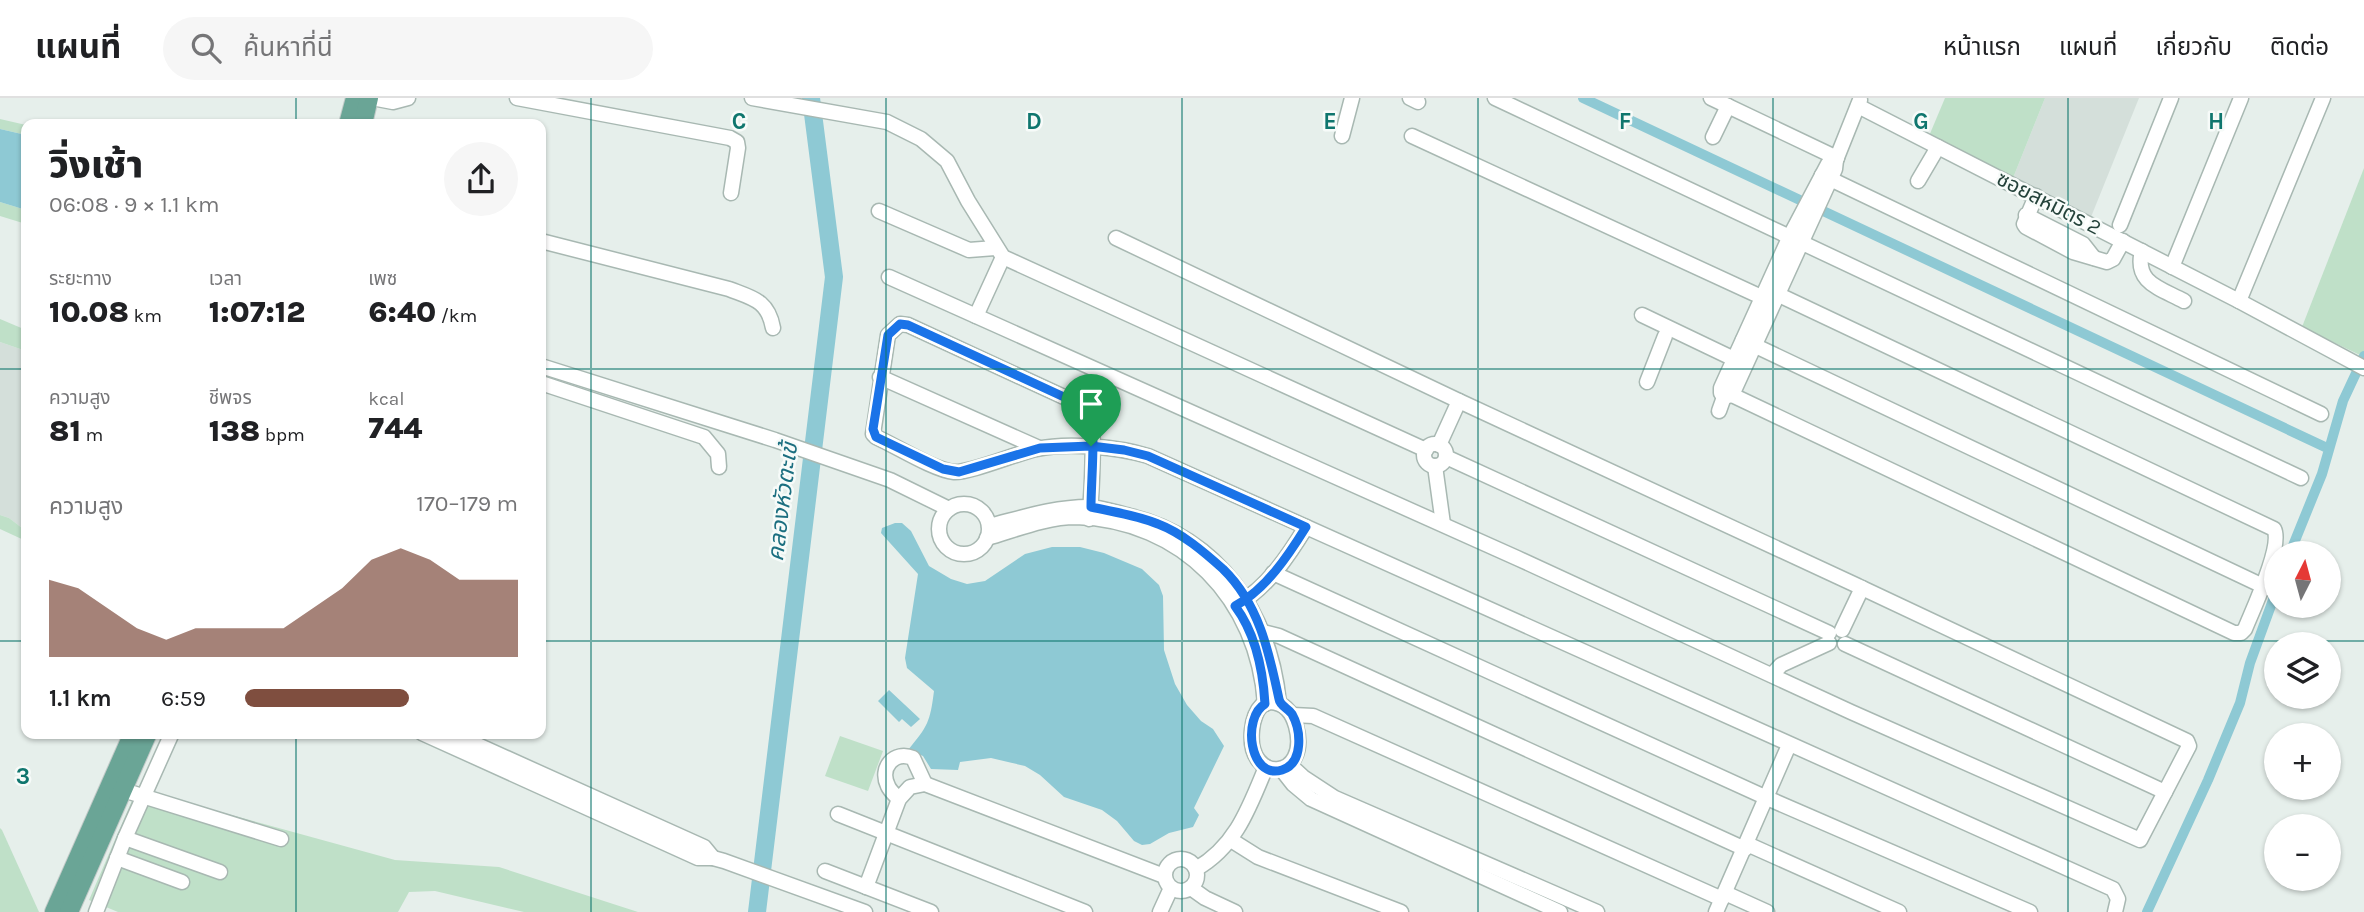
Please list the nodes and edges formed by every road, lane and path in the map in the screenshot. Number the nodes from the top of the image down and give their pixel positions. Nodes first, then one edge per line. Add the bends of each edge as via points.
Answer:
1 (355, 98) edge
2 (371, 98) edge
3 (408, 98) edge
4 (517, 98) edge
5 (1352, 98) edge
6 (1495, 98) edge
7 (1711, 98) edge
8 (2171, 98) edge
9 (2241, 98) edge
10 (2323, 98) edge
11 (754, 99) edge
12 (1859, 102) edge
13 (1728, 106) junction
14 (349, 119) edge
15 (365, 119) edge
16 (1342, 136) dead end
17 (1412, 136) dead end
18 (1713, 137) dead end
19 (1938, 147) junction
20 (1836, 159) junction
21 (1918, 181) dead end
22 (1824, 182) junction
23 (731, 193) dead end
24 (2036, 196) junction
25 (879, 211) dead end
26 (2120, 225) dead end
27 (1116, 238) dead end
28 (1795, 239) junction
29 (546, 242) edge
30 (2123, 242) junction
31 (2142, 251) junction
32 (999, 252) junction
33 (2172, 267) junction
34 (889, 277) dead end
35 (1771, 298) junction
36 (2184, 301) dead end
37 (2239, 301) junction
38 (976, 316) junction
39 (773, 328) dead end
40 (1665, 337) junction
41 (1749, 343) junction
42 (1732, 363) junction
43 (546, 368) edge
44 (2364, 368) edge
45 (880, 377) junction
46 (1647, 382) dead end
47 (546, 385) edge
48 (1459, 401) junction
49 (1725, 401) junction
50 (2321, 414) dead end
51 (1091, 446) junction
52 (1040, 448) junction
53 (1436, 455) junction
54 (719, 467) dead end
55 (2301, 478) dead end
56 (949, 509) junction
57 (1090, 513) junction
58 (1443, 524) junction
59 (1306, 527) junction
60 (988, 532) junction
61 (1273, 573) junction
62 (2263, 586) junction
63 (1862, 589) junction
64 (1241, 603) junction
65 (1263, 632) junction
66 (1836, 638) junction
67 (1772, 675) junction
68 (1272, 703) junction
69 (1293, 715) junction
70 (130, 739) edge
71 (145, 739) edge
72 (169, 739) edge
73 (452, 739) edge
74 (1789, 745) junction
75 (1266, 767) junction
76 (1286, 767) junction
77 (925, 784) junction
78 (123, 790) junction
79 (2165, 792) junction
80 (142, 797) junction
81 (1768, 798) junction
82 (899, 799) junction
83 (838, 814) dead end
84 (887, 834) junction
85 (125, 838) junction
86 (281, 839) dead end
87 (1231, 841) junction
88 (1746, 847) junction
89 (117, 858) junction
90 (1470, 863) junction
91 (1196, 869) junction
92 (825, 871) dead end
93 (220, 872) dead end
94 (182, 881) dead end
95 (1168, 882) junction
96 (866, 887) junction
97 (1191, 888) junction
98 (1721, 901) edge
99 (54, 912) edge
100 (69, 912) edge
101 (96, 912) edge
102 (865, 912) edge
103 (931, 912) edge
104 (1086, 912) edge
105 (1160, 912) edge
106 (1235, 912) edge
107 (1401, 912) edge
108 (1560, 912) edge
109 (1597, 912) edge
110 (1767, 912) edge
111 (1899, 912) edge
112 (2030, 912) edge
113 (2115, 912) edge

1 - 14 main road
2 - 3 street via 393,102
2 - 15 main road
4 - 23 street via 730,138 738,148
5 - 16 street
6 - 28 street
7 - 13 street
8 - 26 street
9 - 33 street
10 - 37 street
11 - 32 street via 887,122 921,139 947,161
12 - 19 street, ซอยสหมิตร 2
12 - 20 street
13 - 18 street
13 - 20 street
17 - 35 street
19 - 21 street
19 - 24 street, ซอยสหมิตร 2
20 - 22 street via 1828,164
22 - 28 street
22 - 50 street
24 - 30 street, ซอยสหมิตร 2
24 - 30 street via 2026,215 2083,244 2094,259 2111,261
25 - 32 street via 969,250
27 - 48 street
28 - 35 street
28 - 55 street
29 - 39 street via 729,289 766,308
30 - 31 street, ซอยสหมิตร 2
31 - 33 street, ซอยสหมิตร 2
31 - 36 street via 2140,270 2145,279
32 - 38 street
32 - 53 street
33 - 37 street, ซอยสหมิตร 2
34 - 38 street
35 - 41 street
35 - 62 street via 2274,529 2277,541
37 - 44 street, ซอยสหมิตร 2
38 - 58 street
40 - 42 street
40 - 42 street via 1642,320
40 - 46 street
41 - 42 street
41 - 49 street
41 - 62 street
42 - 49 street via 1721,390
43 - 56 street via 890,480
45 - 51 street via 888,335 900,324 908,325 1090,409
45 - 52 street
45 - 52 street via 873,433 943,469 959,472
47 - 54 street via 704,437 718,454
48 - 53 street
48 - 63 street
49 - 62 street via 2234,633 2245,629
51 - 52 street
51 - 57 street
51 - 59 street via 1148,456
53 - 58 street
53 - 66 street
56 - 60 street via 974,506 986,518
56 - 60 street via 939,531 953,551 977,550
57 - 60 street via 1043,512
57 - 64 street via 1157,523 1178,533 1225,572
58 - 67 street
59 - 61 street
59 - 74 street
61 - 64 street
61 - 81 street
63 - 66 street
63 - 79 street via 2187,741 2189,746
64 - 65 street
64 - 68 street
65 - 68 street via 1275,674
65 - 88 street
66 - 67 street
66 - 79 street
67 - 79 street via 2140,840
68 - 69 street
68 - 75 street via 1257,710 1251,737 1260,764
69 - 76 street via 1299,744 1297,755
69 - 98 street via 1313,716
70 - 99 main road
71 - 78 main road
72 - 80 street
73 - 102 street via 635,823 698,858 719,860
74 - 81 street
74 - 113 street via 2113,890 2118,899
75 - 76 street
75 - 87 street via 1245,820
76 - 90 street via 1335,798
77 - 82 street via 910,787
77 - 82 street via 913,758 892,758 886,780
77 - 95 street
78 - 80 street
78 - 100 main road
80 - 85 street
80 - 86 street
81 - 88 street
81 - 112 street
82 - 84 street
83 - 84 street
84 - 96 street
84 - 104 street
85 - 89 street
85 - 93 street
87 - 91 street
87 - 107 street via 1258,857
88 - 98 street
88 - 111 street
89 - 94 street
89 - 101 street
90 - 108 street
90 - 109 street
91 - 95 street via 1177,859 1168,865
91 - 97 street via 1197,879
92 - 96 street
95 - 97 street via 1181,891
95 - 105 street
96 - 103 street
97 - 106 street
98 - 110 street

